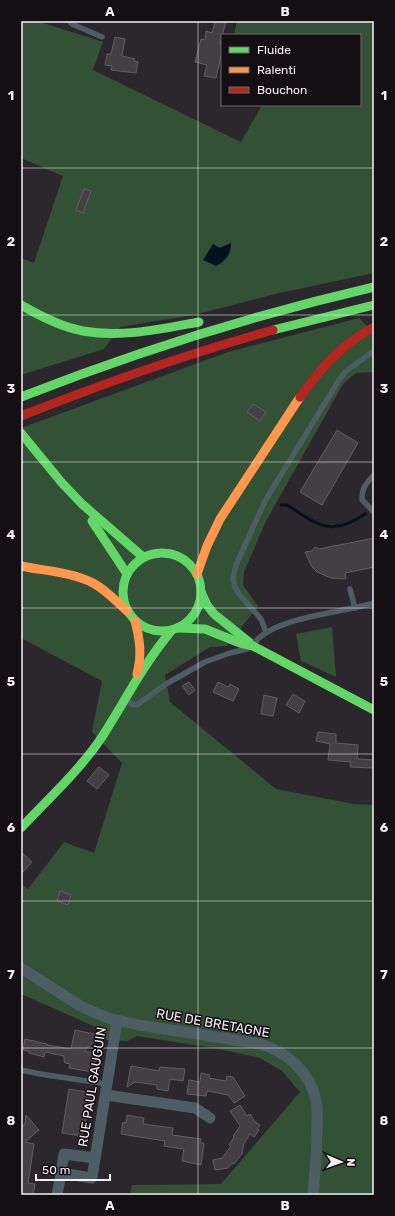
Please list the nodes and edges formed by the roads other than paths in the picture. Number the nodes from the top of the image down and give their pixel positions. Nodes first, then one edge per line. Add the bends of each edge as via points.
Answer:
1 (69, 21) edge
2 (102, 37) dead end
3 (374, 287) edge
4 (21, 305) edge
5 (374, 305) edge
6 (222, 318) dead end
7 (246, 318) junction
8 (209, 320) dead end
9 (374, 326) edge
10 (374, 351) edge
11 (21, 397) edge
12 (21, 416) edge
13 (21, 433) edge
14 (374, 475) edge
15 (82, 504) junction
16 (374, 512) edge
17 (142, 558) junction
18 (21, 566) edge
19 (127, 574) junction
20 (197, 574) junction
21 (350, 589) dead end
22 (201, 592) junction
23 (374, 603) edge
24 (355, 608) junction
25 (127, 611) junction
26 (135, 621) junction
27 (174, 629) junction
28 (266, 632) junction
29 (253, 646) junction
30 (136, 680) junction
31 (125, 699) junction
32 (374, 710) edge
33 (21, 828) edge
34 (21, 968) edge
35 (117, 1021) junction
36 (21, 1070) edge
37 (106, 1090) junction
38 (210, 1118) dead end
39 (95, 1158) junction
40 (61, 1173) junction
41 (57, 1195) edge
42 (313, 1195) edge

1 - 2 lane
3 - 7 main road
4 - 8 main road via 66,326 110,334 140,332
5 - 12 main road via 312,319 187,355
6 - 7 main road
7 - 11 main road via 117,360
9 - 20 main road via 348,343 313,378 214,530
10 - 28 lane via 346,371 339,380 265,501 236,565 233,579 235,587 261,619
13 - 15 main road
14 - 16 lane via 362,492 362,500
15 - 17 main road
15 - 19 main road
17 - 19 main road
17 - 20 main road via 158,553 175,555 184,560
18 - 25 main road via 89,581
19 - 25 main road via 122,591
20 - 22 main road
21 - 24 lane
22 - 27 main road via 195,613 187,622
22 - 29 main road via 209,608
23 - 24 lane
24 - 28 lane via 289,622
25 - 26 main road
26 - 27 main road via 150,630
26 - 30 main road via 141,649
27 - 29 main road via 206,629 241,644
27 - 30 main road
28 - 29 lane
29 - 31 lane via 205,662 166,684 137,705
29 - 32 main road
30 - 31 main road
31 - 33 main road via 101,738 77,768
34 - 35 street, RUE DE BRETAGNE via 91,1012
35 - 37 street, RUE PAUL GAUGUIN
35 - 42 street, RUE DE BRETAGNE via 260,1044 282,1053 298,1065 316,1100 317,1137
36 - 37 lane
37 - 38 street via 195,1108
37 - 39 street, RUE PAUL GAUGUIN
39 - 40 street, RUE PAUL GAUGUIN via 64,1154
39 - 40 street, RUE PAUL GAUGUIN via 92,1178
40 - 41 street, RUE PAUL GAUGUIN

